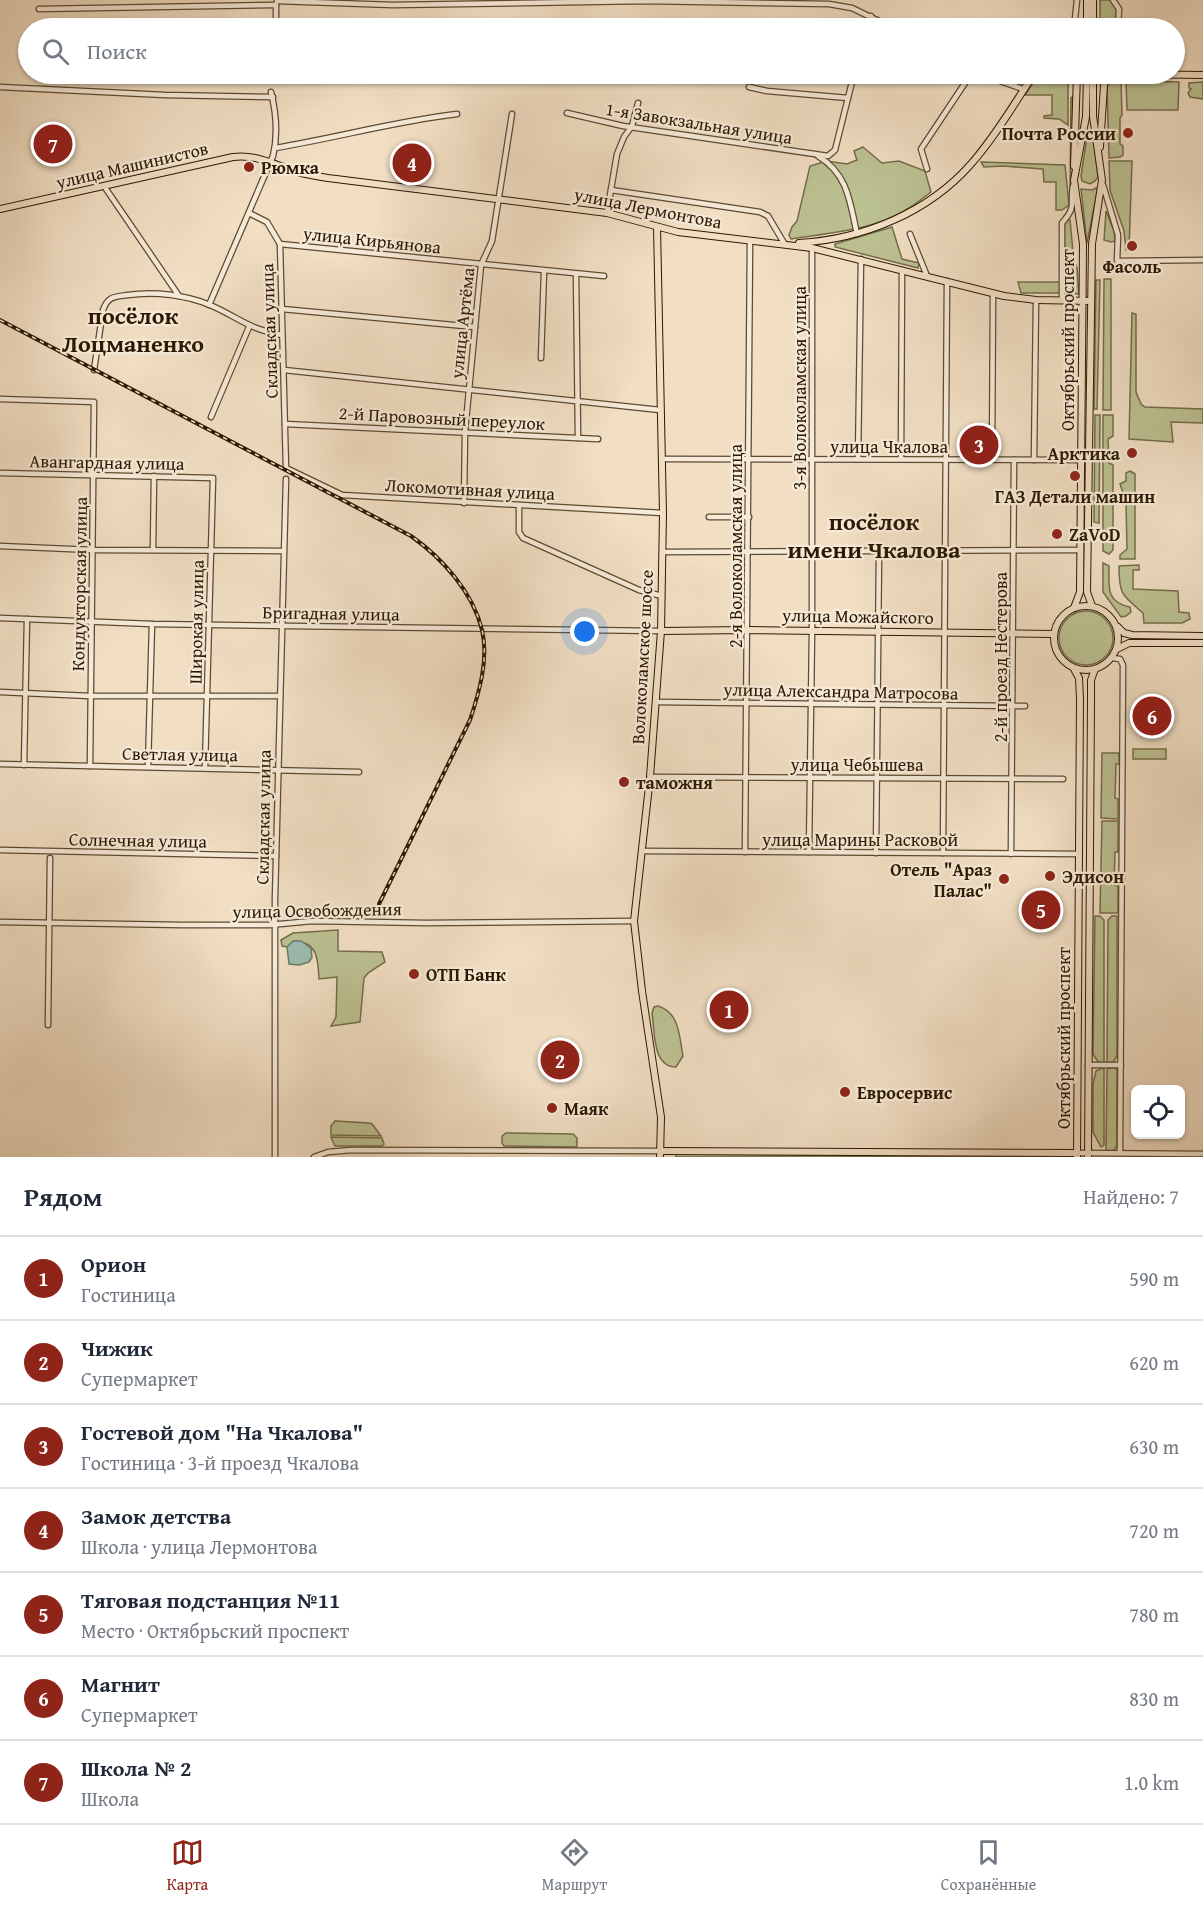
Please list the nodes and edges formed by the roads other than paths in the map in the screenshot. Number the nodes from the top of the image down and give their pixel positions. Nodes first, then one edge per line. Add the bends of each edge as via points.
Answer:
1 (1077, 0) edge
2 (1087, 0) edge
3 (1093, 0) edge
4 (1113, 0) edge
5 (276, 2) edge
6 (502, 2) edge
7 (39, 9) dead end
8 (1090, 15) junction
9 (871, 16) joint
10 (276, 18) edge
11 (875, 18) edge
12 (1075, 18) edge
13 (1089, 18) edge
14 (1091, 18) edge
15 (1119, 18) edge
16 (1185, 75) edge
17 (1203, 75) edge
18 (852, 84) edge
19 (964, 84) edge
20 (1009, 84) edge
21 (1027, 84) edge
22 (1077, 84) edge
23 (1087, 84) edge
24 (1093, 84) edge
25 (1104, 84) edge
26 (0, 87) edge
27 (750, 87) dead end
28 (1023, 89) junction
29 (848, 98) junction
30 (638, 103) dead end
31 (567, 113) dead end
32 (457, 114) dead end
33 (512, 114) dead end
34 (632, 126) junction
35 (1098, 131) junction
36 (275, 148) junction
37 (815, 155) junction
38 (270, 162) junction
39 (927, 169) dead end
40 (1074, 180) junction
41 (1102, 183) junction
42 (104, 186) junction
43 (611, 190) junction
44 (499, 199) junction
45 (0, 209) edge
46 (1110, 210) junction
47 (1097, 212) junction
48 (249, 213) junction
49 (607, 213) junction
50 (657, 227) junction
51 (857, 234) junction
52 (910, 234) dead end
53 (750, 241) junction
54 (781, 243) junction
55 (280, 244) junction
56 (812, 248) junction
57 (861, 259) junction
58 (1203, 260) edge
59 (481, 266) junction
60 (902, 269) junction
61 (544, 272) junction
62 (576, 274) junction
63 (604, 276) dead end
64 (927, 276) junction
65 (947, 281) junction
66 (993, 293) junction
67 (179, 297) junction
68 (1036, 300) junction
69 (1062, 300) junction
70 (1082, 301) junction
71 (1091, 301) junction
72 (209, 305) junction
73 (282, 309) junction
74 (249, 327) junction
75 (475, 327) junction
76 (282, 335) junction
77 (541, 358) dead end
78 (94, 370) dead end
79 (284, 370) junction
80 (468, 390) junction
81 (0, 399) edge
82 (578, 401) junction
83 (660, 410) junction
84 (211, 417) dead end
85 (285, 424) junction
86 (465, 432) junction
87 (578, 438) junction
88 (598, 439) dead end
89 (662, 459) junction
90 (748, 459) junction
91 (812, 459) junction
92 (858, 459) junction
93 (901, 459) junction
94 (947, 459) junction
95 (992, 459) junction
96 (1014, 460) junction
97 (1034, 460) junction
98 (1081, 460) junction
99 (286, 464) joint
100 (0, 473) edge
101 (95, 475) junction
102 (154, 476) junction
103 (213, 478) joint
104 (286, 478) dead end
105 (464, 503) junction
106 (519, 505) junction
107 (663, 513) junction
108 (709, 517) dead end
109 (748, 517) junction
110 (0, 546) edge
111 (93, 549) junction
112 (153, 549) junction
113 (211, 550) junction
114 (945, 550) junction
115 (1080, 550) junction
116 (283, 551) junction
117 (748, 551) junction
118 (812, 551) junction
119 (1013, 551) junction
120 (663, 552) junction
121 (879, 552) junction
122 (662, 596) junction
123 (1092, 606) junction
124 (1074, 608) junction
125 (0, 618) edge
126 (27, 619) junction
127 (92, 622) junction
128 (152, 624) junction
129 (209, 624) junction
130 (1116, 624) junction
131 (281, 625) junction
132 (748, 630) junction
133 (661, 631) junction
134 (812, 631) junction
135 (878, 632) junction
136 (946, 632) junction
137 (1013, 633) junction
138 (1054, 634) junction
139 (1203, 636) edge
140 (1203, 643) edge
141 (1117, 650) junction
142 (1112, 658) junction
143 (1074, 669) junction
144 (1095, 669) junction
145 (0, 692) edge
146 (25, 694) junction
147 (152, 695) junction
148 (90, 696) junction
149 (208, 696) junction
150 (280, 696) junction
151 (657, 702) junction
152 (747, 704) junction
153 (811, 704) junction
154 (879, 705) junction
155 (945, 705) junction
156 (1013, 706) junction
157 (1025, 706) dead end
158 (0, 764) edge
159 (24, 765) junction
160 (90, 766) junction
161 (148, 766) junction
162 (205, 767) junction
163 (278, 770) junction
164 (359, 772) dead end
165 (746, 776) junction
166 (650, 777) junction
167 (810, 777) junction
168 (878, 777) junction
169 (945, 778) junction
170 (1013, 778) junction
171 (1063, 779) dead end
172 (0, 850) edge
173 (642, 851) junction
174 (745, 852) junction
175 (809, 852) junction
176 (876, 853) junction
177 (943, 854) junction
178 (1011, 854) junction
179 (1079, 854) junction
180 (276, 856) junction
181 (50, 858) dead end
182 (634, 921) junction
183 (0, 922) edge
184 (50, 923) junction
185 (274, 924) junction
186 (48, 1025) dead end
187 (1088, 1065) junction
188 (1121, 1065) junction
189 (1120, 1153) junction
190 (660, 1154) edge
191 (1180, 1154) junction
192 (1201, 1154) edge
193 (1077, 1155) edge
194 (1088, 1155) edge
195 (275, 1157) edge
196 (314, 1157) edge
197 (1187, 1157) edge
198 (1192, 1157) edge

1 - 12 street
2 - 8 main road
3 - 8 main road
4 - 15 street via 1119,9
5 - 6 street
5 - 7 street
5 - 10 street
6 - 9 street via 829,4
8 - 13 main road
8 - 14 main road
9 - 11 street
16 - 17 main road
18 - 29 street
19 - 39 street via 921,149
20 - 28 street
21 - 28 main road
22 - 40 main road
23 - 40 main road, Октябрьский проспект via 1086,117
24 - 35 main road via 1093,117
25 - 35 main road
26 - 36 street via 144,94 272,94
27 - 29 street
28 - 51 main road via 976,158 949,185 902,216
29 - 37 street, 1-я Завокзальная улица via 835,150 828,156
30 - 34 street
31 - 34 street, 1-я Завокзальная улица
32 - 36 street via 419,118
33 - 44 street, улица Артёма
34 - 37 street, 1-я Завокзальная улица
34 - 43 street via 616,154
35 - 41 main road, Октябрьский проспект
36 - 38 street
37 - 51 street via 828,162 846,188
38 - 42 main road, улица Машинистов via 236,157
38 - 44 main road, улица Лермонтова via 306,174
38 - 48 street
40 - 69 street via 1073,206 1062,223
40 - 70 main road, Октябрьский проспект via 1083,244
41 - 46 street
41 - 47 main road, Октябрьский проспект
42 - 45 main road, улица Машинистов
42 - 67 street
43 - 49 street
43 - 54 street via 760,212 768,216
44 - 49 main road, улица Лермонтова
44 - 59 street, улица Артёма via 492,241
46 - 47 street via 1102,208
46 - 58 street via 1118,235 1117,261
47 - 71 main road, Октябрьский проспект
48 - 55 street, Складская улица via 267,222
48 - 72 street
49 - 50 main road, улица Лермонтова
50 - 53 main road, улица Лермонтова
50 - 83 main road, Волоколамское шоссе
51 - 54 main road
52 - 64 street
53 - 54 main road, улица Лермонтова
53 - 90 street, 2-я Волоколамская улица
54 - 56 main road, улица Лермонтова
55 - 59 street, улица Кирьянова
55 - 73 street, Складская улица
56 - 57 main road, улица Лермонтова
56 - 91 street, 3-я Волоколамская улица
57 - 60 main road, улица Лермонтова
57 - 92 street
59 - 61 street, улица Кирьянова
59 - 75 street, улица Артёма
60 - 64 main road, улица Лермонтова
60 - 93 street
61 - 62 street, улица Кирьянова
61 - 77 street
62 - 63 street, улица Кирьянова
62 - 82 street
64 - 65 main road, улица Лермонтова
65 - 66 main road, улица Лермонтова
65 - 94 street
66 - 68 main road, улица Лермонтова
66 - 95 street
67 - 72 street
67 - 78 street via 146,293 106,301
68 - 69 main road, улица Лермонтова
68 - 97 street
69 - 70 main road, улица Лермонтова
70 - 71 main road, улица Лермонтова
70 - 98 main road, Октябрьский проспект
71 - 123 main road, Октябрьский проспект via 1087,592
72 - 74 street
73 - 75 street
73 - 76 street, Складская улица
74 - 76 street
74 - 84 street
75 - 80 street, улица Артёма
76 - 79 street, Складская улица
79 - 80 street
79 - 85 street, Складская улица
80 - 82 street
80 - 86 street, улица Артёма
81 - 101 street, Кондукторская улица via 94,402
82 - 83 street
82 - 87 street
83 - 89 main road, Волоколамское шоссе
85 - 86 street, 2-й Паровозный переулок
85 - 99 street, Складская улица
86 - 87 street, 2-й Паровозный переулок
86 - 105 street, улица Артёма
87 - 88 street, 2-й Паровозный переулок
89 - 90 street, улица Чкалова
89 - 107 main road, Волоколамское шоссе
90 - 91 street, улица Чкалова
90 - 109 street, 2-я Волоколамская улица
91 - 92 street, улица Чкалова
91 - 118 street, 3-я Волоколамская улица
92 - 93 street, улица Чкалова
93 - 94 street, улица Чкалова
94 - 95 street, улица Чкалова
94 - 114 street
95 - 96 street, улица Чкалова
96 - 97 street, улица Чкалова
96 - 119 street, 2-й проезд Нестерова
97 - 98 street, улица Чкалова
98 - 115 main road, Октябрьский проспект
99 - 105 street, Локомотивная улица via 286,468 342,495
100 - 101 street, Авангардная улица
101 - 102 street, Авангардная улица
101 - 111 street, Кондукторская улица
102 - 103 street, Авангардная улица
102 - 112 street
103 - 113 street, Широкая улица
104 - 116 street, Складская улица
105 - 106 street, Локомотивная улица
106 - 107 street, Локомотивная улица
106 - 122 street via 519,532 523,538 639,590
107 - 120 main road, Волоколамское шоссе
108 - 109 street
109 - 117 street, 2-я Волоколамская улица
110 - 111 street
111 - 112 street
111 - 127 street, Кондукторская улица
112 - 113 street
113 - 116 street
113 - 129 street, Широкая улица
114 - 119 street
114 - 121 street
114 - 136 street
115 - 119 street
115 - 124 main road, Октябрьский проспект via 1080,596
116 - 131 street, Складская улица
117 - 118 street
117 - 120 street
117 - 132 street, 2-я Волоколамская улица
118 - 121 street
118 - 134 street, 3-я Волоколамская улица
119 - 137 street, 2-й проезд Нестерова
120 - 122 main road, Волоколамское шоссе
121 - 135 street
122 - 133 main road, Волоколамское шоссе
123 - 124 main road
123 - 130 main road
124 - 138 main road via 1059,620
125 - 126 street, Бригадная улица
126 - 127 street, Бригадная улица
126 - 146 street
127 - 128 street, Бригадная улица
127 - 148 street, Кондукторская улица
128 - 129 street, Бригадная улица
128 - 147 street
129 - 131 street, Бригадная улица
129 - 149 street, Широкая улица
130 - 139 main road via 1122,632 1132,635
130 - 141 main road
131 - 133 street, Бригадная улица
131 - 150 street, Складская улица
132 - 133 main road, улица Можайского
132 - 134 main road, улица Можайского
132 - 152 street, 2-я Волоколамская улица
133 - 151 main road, Волоколамское шоссе
134 - 135 main road, улица Можайского
134 - 153 street, 3-я Волоколамская улица
135 - 136 main road, улица Можайского
135 - 154 street
136 - 137 main road, улица Можайского
136 - 155 street
137 - 138 main road, улица Можайского
137 - 156 street, 2-й проезд Нестерова
138 - 143 main road via 1059,656
140 - 141 main road via 1129,643
141 - 142 main road
142 - 144 main road
142 - 188 street via 1122,661 1123,676
143 - 144 main road
143 - 179 main road, Октябрьский проспект via 1080,690
144 - 187 main road, Октябрьский проспект via 1091,681
145 - 146 street
146 - 148 street
146 - 159 street
147 - 148 street
147 - 149 street
147 - 161 street
148 - 160 street, Кондукторская улица
149 - 150 street
149 - 162 street, Широкая улица
150 - 163 street, Складская улица
151 - 152 street, улица Александра Матросова
151 - 166 main road, Волоколамское шоссе
152 - 153 street, улица Александра Матросова
152 - 165 street, 2-я Волоколамская улица
153 - 154 street, улица Александра Матросова
153 - 167 street, 3-я Волоколамская улица
154 - 155 street, улица Александра Матросова
154 - 168 street
155 - 156 street, улица Александра Матросова
155 - 169 street
156 - 157 street, улица Александра Матросова
156 - 170 street, 2-й проезд Нестерова
158 - 159 street, Светлая улица
159 - 160 street, Светлая улица
160 - 161 street, Светлая улица
161 - 162 street, Светлая улица
162 - 163 street, Светлая улица
163 - 164 street, Светлая улица
163 - 180 street, Складская улица
165 - 166 street, улица Чебышева
165 - 167 street, улица Чебышева
165 - 174 street, 2-я Волоколамская улица
166 - 173 main road, Волоколамское шоссе
167 - 168 street, улица Чебышева
167 - 175 street, 3-я Волоколамская улица
168 - 169 street, улица Чебышева
168 - 176 street
169 - 170 street, улица Чебышева
169 - 177 street
170 - 171 street, улица Чебышева
170 - 178 street, 2-й проезд Нестерова
172 - 180 street, Солнечная улица
173 - 174 street, улица Марины Расковой
173 - 182 main road, Волоколамское шоссе
174 - 175 street, улица Марины Расковой
175 - 176 street, улица Марины Расковой
176 - 177 street, улица Марины Расковой
177 - 178 street, улица Марины Расковой
178 - 179 street, улица Марины Расковой
179 - 193 main road, Октябрьский проспект
180 - 185 street, Складская улица
181 - 184 street
182 - 185 street, улица Освобождения
182 - 190 main road, Волоколамское шоссе via 661,1117
183 - 184 street, улица Освобождения
184 - 185 street, улица Освобождения
184 - 186 street
185 - 195 street, Складская улица
187 - 188 street
187 - 194 main road, Октябрьский проспект
188 - 189 street
189 - 191 street
189 - 194 street
190 - 193 main road
190 - 196 street via 352,1150
191 - 192 street
191 - 197 street
192 - 198 street
193 - 194 street

